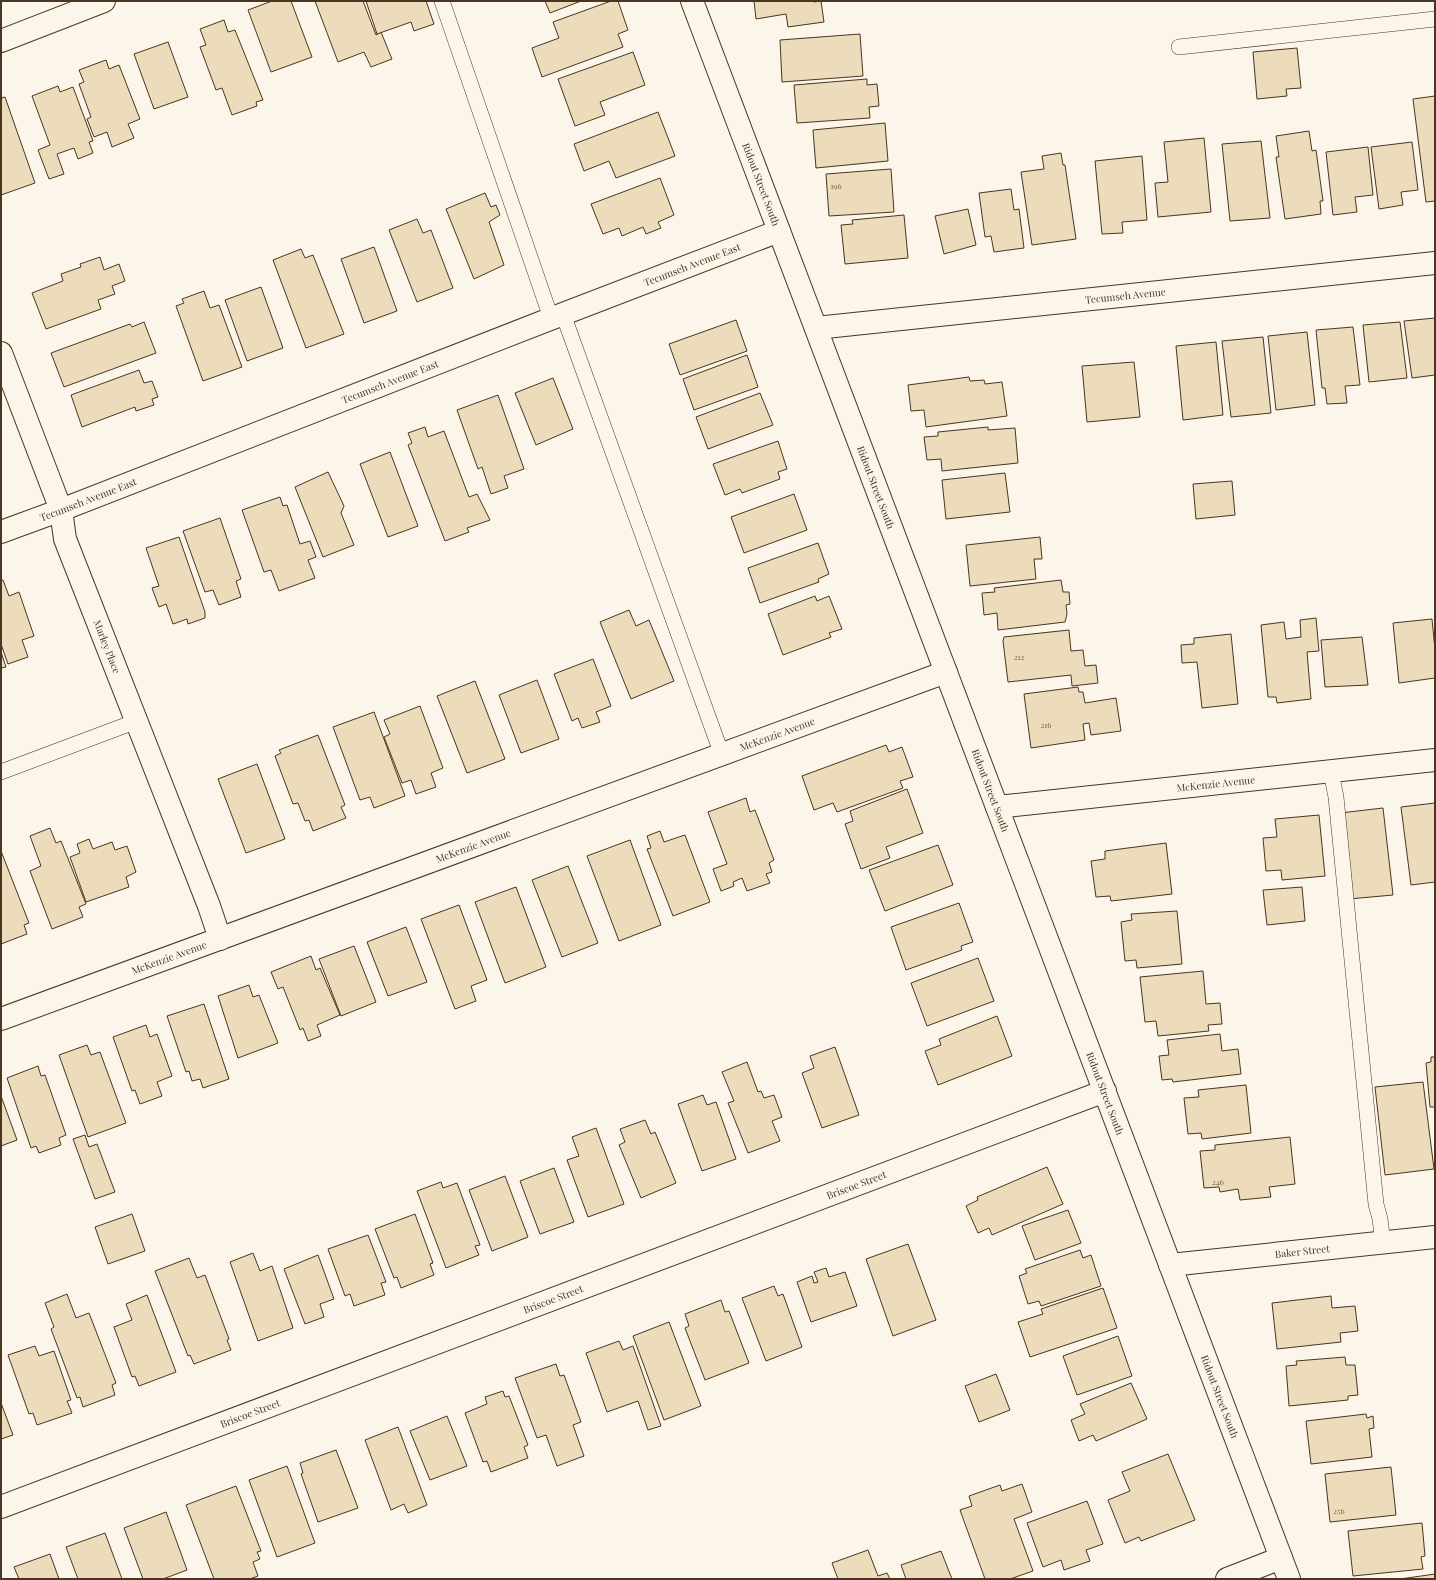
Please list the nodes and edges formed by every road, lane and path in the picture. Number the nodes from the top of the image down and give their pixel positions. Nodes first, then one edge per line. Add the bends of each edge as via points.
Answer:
1 (104, 1) edge
2 (442, 1) edge
3 (692, 1) edge
4 (1435, 19) edge
5 (1, 41) edge
6 (1179, 47) dead end
7 (779, 231) junction
8 (1435, 262) edge
9 (557, 316) junction
10 (816, 328) junction
11 (1, 353) edge
12 (61, 510) junction
13 (1, 532) edge
14 (946, 672) junction
15 (137, 721) junction
16 (722, 754) junction
17 (1435, 760) edge
18 (1, 772) edge
19 (1331, 772) junction
20 (997, 807) junction
21 (220, 939) junction
22 (1, 1019) edge
23 (1105, 1091) junction
24 (1435, 1237) edge
25 (1383, 1243) junction
26 (1170, 1265) junction
27 (1, 1507) edge
28 (1281, 1558) junction
29 (1227, 1579) edge
30 (1289, 1579) edge

1 - 5 street
2 - 9 lane
3 - 7 street, Ridout Street South
4 - 6 lane
7 - 9 street, Tecumseh Avenue East
7 - 10 street, Ridout Street South
8 - 10 street, Tecumseh Avenue
9 - 12 street, Tecumseh Avenue East
9 - 16 lane
10 - 14 street, Ridout Street South
11 - 12 street, Marley Place
12 - 13 street, Tecumseh Avenue East
12 - 15 street, Marley Place via 65,539
14 - 16 street, McKenzie Avenue
14 - 20 street, Ridout Street South
15 - 18 lane
15 - 21 street, Marley Place
16 - 21 street, McKenzie Avenue
17 - 19 street, McKenzie Avenue
19 - 20 street, McKenzie Avenue
19 - 25 lane via 1336,797 1376,1204
20 - 23 street, Ridout Street South
21 - 22 street, McKenzie Avenue
23 - 26 street, Ridout Street South
23 - 27 street, Briscoe Street
24 - 25 street, Baker Street
25 - 26 street, Baker Street
26 - 28 street, Ridout Street South
28 - 29 street
28 - 30 street, Ridout Street South

